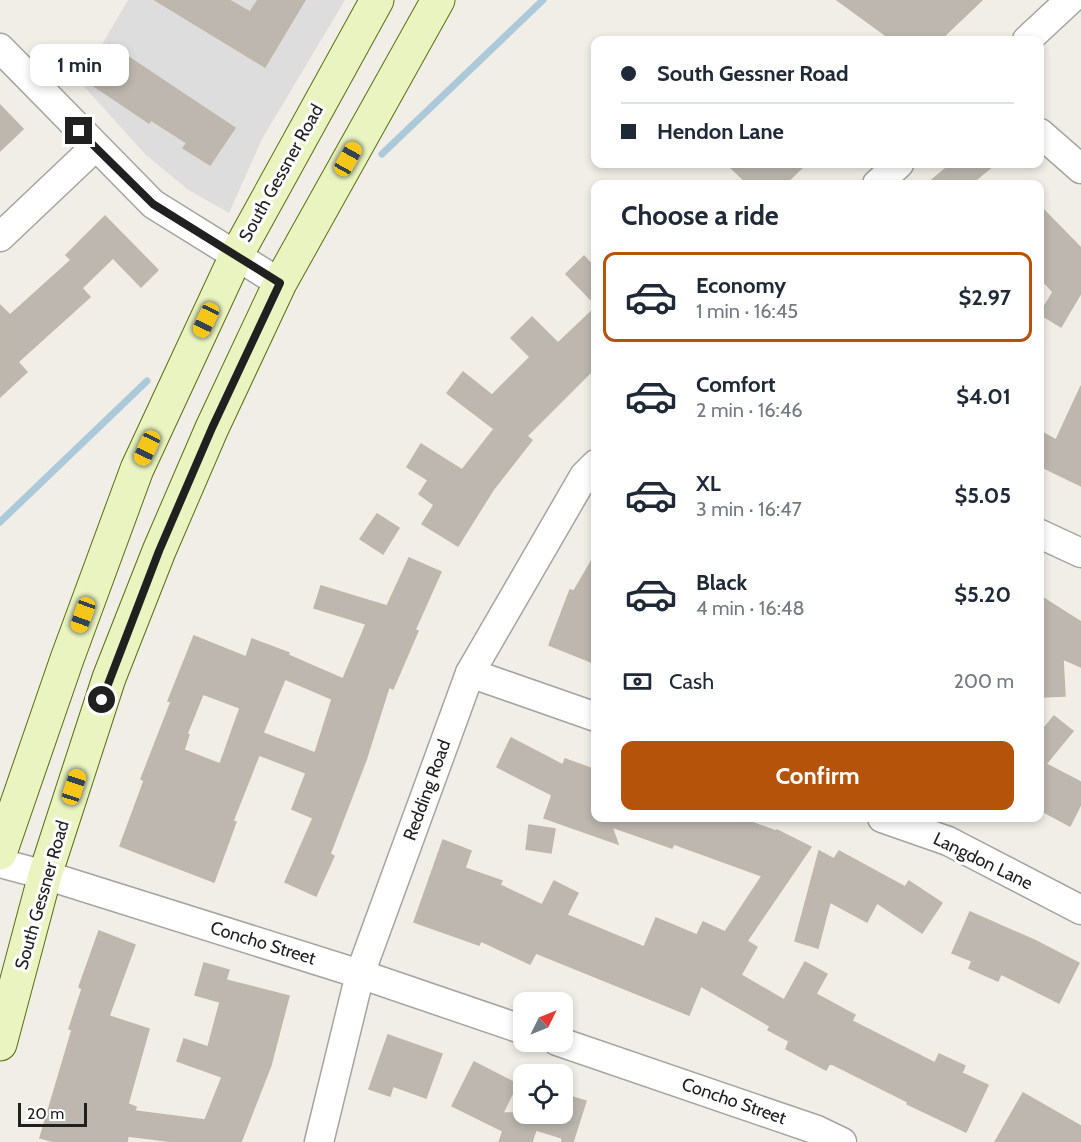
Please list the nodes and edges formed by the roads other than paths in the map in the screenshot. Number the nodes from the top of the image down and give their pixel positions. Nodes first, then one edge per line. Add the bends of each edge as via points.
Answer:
1 (377, 0) edge
2 (438, 0) edge
3 (1070, 0) edge
4 (1032, 36) edge
5 (0, 48) edge
6 (1044, 137) edge
7 (95, 147) junction
8 (895, 168) edge
9 (1081, 169) edge
10 (881, 180) edge
11 (0, 237) edge
12 (236, 256) junction
13 (280, 283) junction
14 (591, 469) edge
15 (1044, 536) edge
16 (1081, 553) edge
17 (470, 673) junction
18 (591, 715) edge
19 (893, 822) edge
20 (0, 853) edge
21 (0, 863) edge
22 (45, 875) junction
23 (1081, 910) edge
24 (360, 974) junction
25 (513, 1026) edge
26 (0, 1044) edge
27 (573, 1046) edge
28 (319, 1142) edge
29 (842, 1142) edge

1 - 12 main road, South Gessner Road
2 - 13 main road, South Gessner Road
3 - 4 street
5 - 7 street
6 - 9 street
7 - 11 street
7 - 12 street via 153,204
8 - 10 street
12 - 13 street
12 - 20 main road, South Gessner Road via 137,469
13 - 22 main road, South Gessner Road via 159,551 109,678
14 - 17 street, Redding Road
15 - 16 street
17 - 18 street
17 - 24 street, Redding Road
19 - 23 street, Langdon Lane via 948,841
21 - 22 street, Concho Street
22 - 24 street, Concho Street
22 - 26 main road, South Gessner Road
24 - 25 street, Concho Street
24 - 28 street, Redding Road
27 - 29 street, Concho Street

